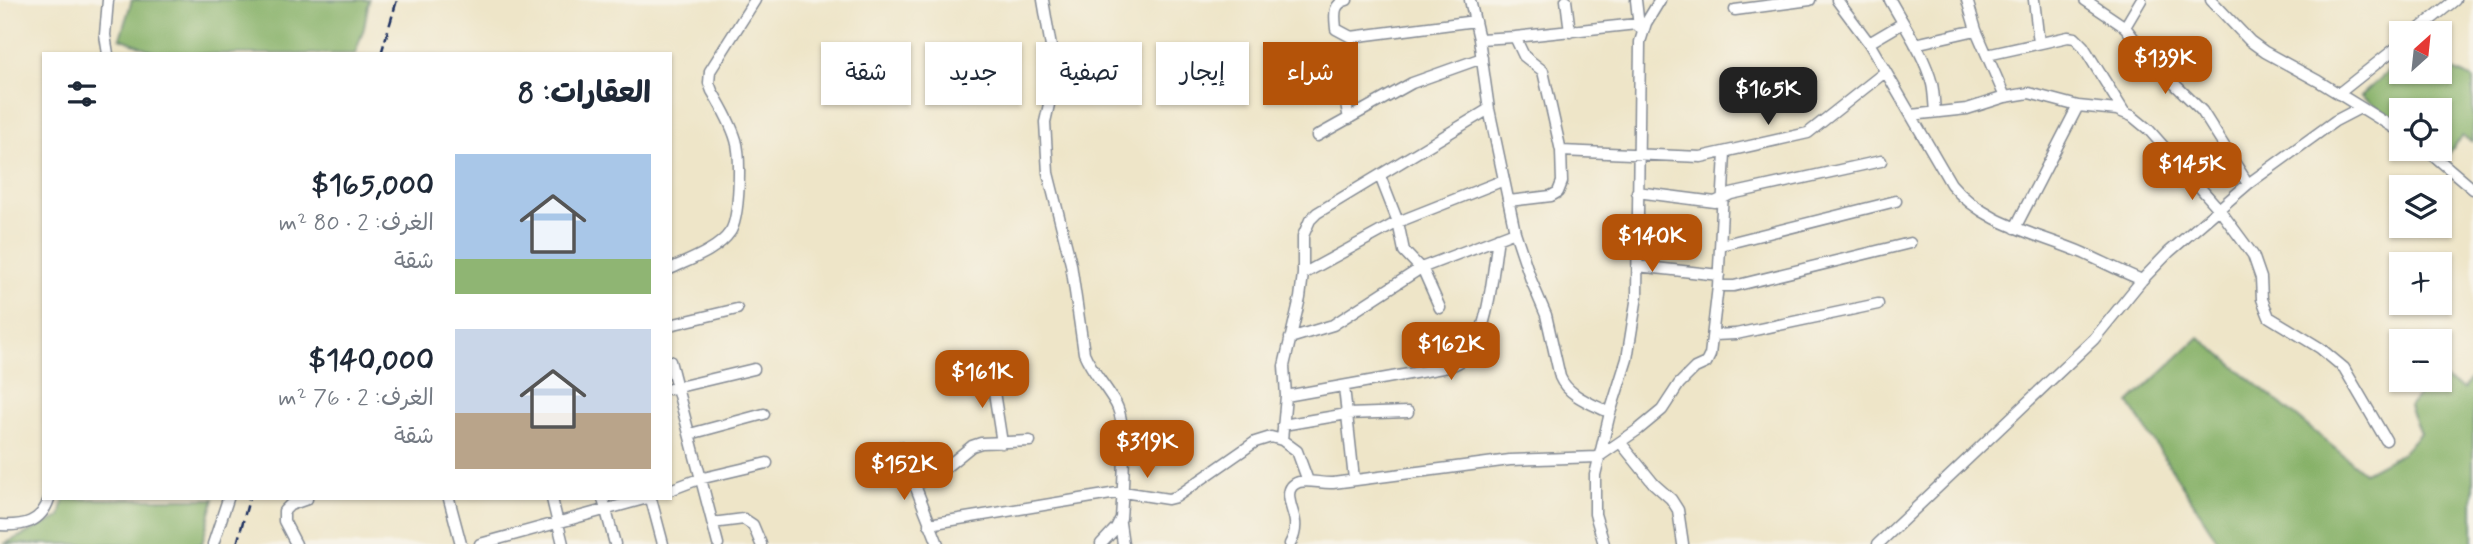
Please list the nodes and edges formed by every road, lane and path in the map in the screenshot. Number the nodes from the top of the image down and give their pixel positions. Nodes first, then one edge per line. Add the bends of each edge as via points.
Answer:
1 (108, 0) edge
2 (755, 0) edge
3 (1043, 0) edge
4 (1347, 0) edge
5 (1470, 0) edge
6 (1566, 0) edge
7 (1636, 0) edge
8 (1660, 0) edge
9 (1810, 0) edge
10 (1837, 0) edge
11 (1890, 0) edge
12 (1967, 0) edge
13 (2034, 0) edge
14 (2085, 0) edge
15 (2141, 0) edge
16 (2211, 0) edge
17 (2454, 1) edge
18 (1735, 10) dead end
19 (1475, 21) junction
20 (2429, 21) edge
21 (1903, 23) junction
22 (1642, 24) junction
23 (2124, 27) junction
24 (1976, 30) junction
25 (1570, 32) junction
26 (1515, 37) junction
27 (1479, 39) junction
28 (1869, 43) junction
29 (2039, 43) junction
30 (1915, 44) junction
31 (108, 52) edge
32 (2389, 54) edge
33 (1987, 55) junction
34 (1482, 58) junction
35 (1885, 72) junction
36 (2338, 94) junction
37 (2005, 97) junction
38 (1346, 105) edge
39 (2078, 106) junction
40 (2360, 108) junction
41 (1489, 109) junction
42 (1935, 112) junction
43 (2124, 112) junction
44 (1911, 115) junction
45 (1349, 119) junction
46 (2389, 125) edge
47 (1317, 136) dead end
48 (1561, 151) junction
49 (1725, 153) junction
50 (1639, 154) junction
51 (1881, 161) dead end
52 (2440, 161) edge
53 (1380, 176) junction
54 (1504, 180) junction
55 (2248, 184) junction
56 (2473, 189) edge
57 (1637, 192) junction
58 (1723, 199) junction
59 (1509, 201) junction
60 (1896, 201) dead end
61 (2219, 209) junction
62 (1398, 222) junction
63 (2015, 228) junction
64 (1515, 232) junction
65 (1498, 238) junction
66 (1910, 243) dead end
67 (1721, 245) junction
68 (1637, 266) junction
69 (672, 268) edge
70 (1421, 268) junction
71 (1303, 274) junction
72 (1719, 275) junction
73 (2142, 280) junction
74 (1718, 286) junction
75 (1878, 304) dead end
76 (1440, 308) dead end
77 (737, 309) dead end
78 (672, 325) edge
79 (1714, 335) junction
80 (1290, 338) junction
81 (754, 369) dead end
82 (991, 373) dead end
83 (1344, 387) junction
84 (674, 388) edge
85 (1286, 396) junction
86 (1408, 412) dead end
87 (1610, 413) junction
88 (764, 414) dead end
89 (1347, 414) junction
90 (1283, 425) junction
91 (690, 434) junction
92 (1282, 440) junction
93 (2386, 440) dead end
94 (1030, 442) dead end
95 (1620, 442) junction
96 (1002, 443) junction
97 (900, 447) dead end
98 (1598, 457) junction
99 (768, 463) dead end
100 (699, 479) junction
101 (1354, 479) junction
102 (1308, 481) junction
103 (914, 486) junction
104 (672, 488) edge
105 (1123, 492) junction
106 (49, 500) edge
107 (228, 500) edge
108 (304, 500) edge
109 (449, 500) edge
110 (552, 500) edge
111 (603, 500) edge
112 (641, 500) edge
113 (651, 500) edge
114 (606, 510) junction
115 (559, 521) junction
116 (712, 523) junction
117 (1120, 523) junction
118 (929, 524) junction
119 (0, 525) edge
120 (213, 544) edge
121 (296, 544) edge
122 (461, 544) edge
123 (480, 544) edge
124 (563, 544) edge
125 (615, 544) edge
126 (663, 544) edge
127 (718, 544) edge
128 (761, 544) edge
129 (938, 544) edge
130 (1101, 544) edge
131 (1123, 544) edge
132 (1290, 544) edge
133 (1604, 544) edge
134 (1683, 544) edge
135 (1878, 544) edge

1 - 31 street
2 - 69 street via 710,71 712,91 737,142 735,220 715,246
3 - 105 street via 1051,47 1045,122 1048,173 1071,264 1084,353 1117,405 1122,425
4 - 19 street via 1335,11 1336,29 1350,37
5 - 19 street
6 - 25 street
7 - 22 street
8 - 22 street
9 - 18 street
10 - 28 street
11 - 21 street
12 - 24 street
13 - 29 street
14 - 23 street
15 - 23 street
16 - 36 street via 2250,41
17 - 20 street
19 - 27 street
21 - 28 street
21 - 30 street
22 - 25 street
22 - 50 street
23 - 55 street via 2151,62 2202,111
24 - 30 street
24 - 33 street
25 - 26 street
26 - 27 street
26 - 48 street via 1524,56 1543,71
27 - 34 street
28 - 35 street
29 - 33 street
29 - 43 street via 2071,37 2078,40
30 - 42 street via 1932,83
32 - 36 street
33 - 37 street
34 - 41 street
34 - 45 street via 1412,83
35 - 44 street
35 - 49 street via 1808,133
36 - 40 street
37 - 39 street via 2029,93
37 - 42 street via 1967,109
38 - 45 street
39 - 43 street
39 - 63 street
40 - 46 street
40 - 55 street via 2334,121
41 - 53 street
41 - 54 street
42 - 44 street
43 - 61 street via 2149,130
44 - 63 street via 1961,197
45 - 47 street
48 - 50 street
48 - 59 street via 1558,192
49 - 50 street via 1701,157
49 - 58 street
50 - 57 street
51 - 58 street
52 - 56 street
53 - 62 street
53 - 71 street via 1310,220 1303,236
54 - 59 street
54 - 62 street
55 - 61 street
57 - 58 street via 1715,202
57 - 68 street
58 - 67 street
59 - 64 street
60 - 67 street
61 - 73 street
61 - 93 street via 2253,255 2269,317 2344,368
62 - 70 street via 1404,251
62 - 71 street
63 - 73 street
64 - 65 street
64 - 87 street via 1546,315 1562,383
65 - 70 street
65 - 83 street via 1492,291 1469,355 1448,367
66 - 74 street
67 - 72 street
68 - 72 street
68 - 87 street via 1634,321
70 - 76 street
70 - 80 street via 1333,325
71 - 80 street
72 - 74 street
73 - 135 street via 2094,339
74 - 79 street
75 - 79 street
77 - 78 street
79 - 95 street via 1706,363 1679,384 1661,410
80 - 85 street via 1283,376
81 - 84 street
82 - 96 street
83 - 85 street
83 - 89 street
84 - 91 street
85 - 90 street
86 - 89 street
87 - 98 street
88 - 91 street
89 - 90 street
89 - 101 street
90 - 92 street
91 - 100 street
92 - 102 street via 1297,452
92 - 105 street via 1262,439 1176,497
94 - 96 street
95 - 98 street
95 - 134 street via 1678,510
96 - 103 street via 972,446
97 - 103 street
98 - 101 street via 1510,460
98 - 133 street via 1595,514
99 - 100 street
100 - 104 street
100 - 116 street
101 - 102 street via 1326,484
102 - 132 street via 1295,483 1289,492 1295,530
103 - 118 street
105 - 117 street
105 - 118 street
106 - 119 street via 31,523
107 - 120 street
108 - 121 street via 284,511
109 - 122 street
110 - 115 street
111 - 114 street
112 - 114 street
113 - 126 street
114 - 115 street
114 - 125 street
115 - 123 street
115 - 124 street
116 - 127 street
116 - 128 street via 744,519 753,525
117 - 130 street
117 - 131 street
118 - 129 street

